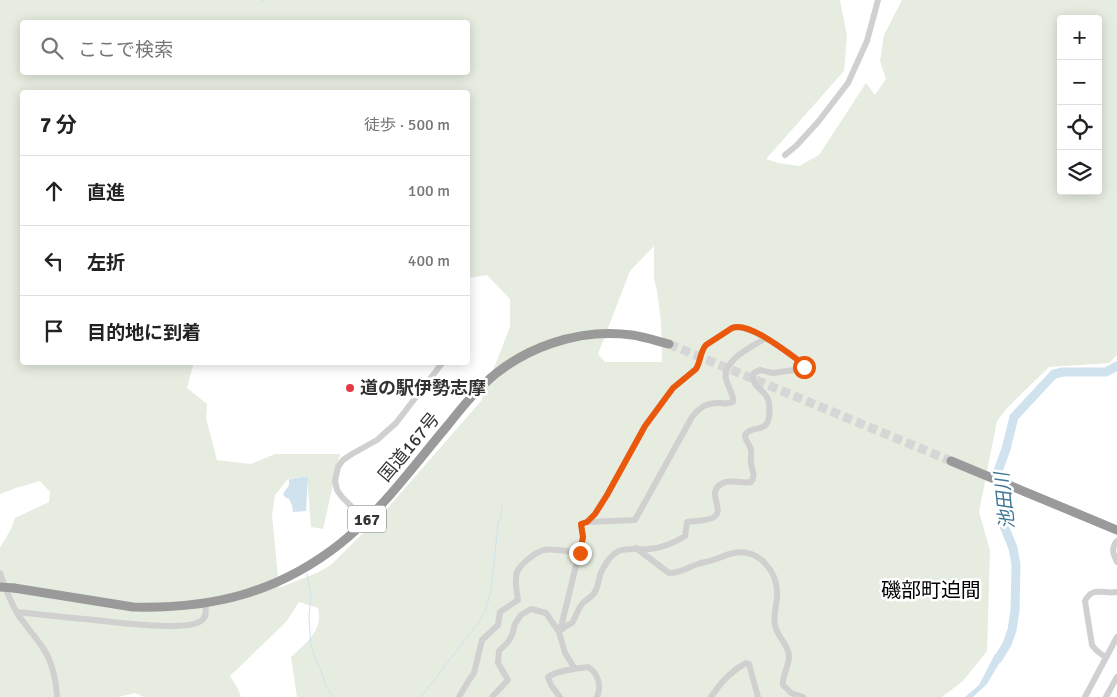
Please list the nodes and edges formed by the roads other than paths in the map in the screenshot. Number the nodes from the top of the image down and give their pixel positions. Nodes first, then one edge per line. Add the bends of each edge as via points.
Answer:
1 (878, 0) edge
2 (785, 155) dead end
3 (766, 338) junction
4 (669, 344) tunnel mouth
5 (441, 365) edge
6 (954, 463) tunnel mouth
7 (366, 521) junction
8 (587, 522) junction
9 (1117, 530) edge
10 (1117, 541) edge
11 (636, 548) junction
12 (580, 553) junction
13 (1117, 562) edge
14 (0, 573) edge
15 (0, 587) edge
16 (1117, 592) edge
17 (205, 603) junction
18 (17, 612) junction
19 (559, 632) junction
20 (1117, 637) edge
21 (1106, 658) junction
22 (575, 669) junction
23 (1117, 676) edge
24 (551, 685) junction
25 (57, 697) edge
26 (459, 697) edge
27 (492, 697) edge
28 (551, 697) edge
29 (560, 697) edge
30 (597, 697) edge
31 (711, 697) edge
32 (758, 697) edge
33 (803, 697) edge
34 (1086, 697) edge
35 (1106, 697) edge

1 - 2 street via 867,42 848,83 818,122
3 - 8 street via 736,327 703,348 698,365 673,388 645,426 607,495
3 - 8 street via 734,359 728,368 726,378 733,402 710,403 692,417 635,520
3 - 11 street via 804,367 754,373 753,380 768,401 768,419 766,425 745,435 752,452 752,481 721,484 715,491 717,516 687,522 685,536 681,539 647,550
4 - 7 highway, 国道167号 / 167 via 633,336 595,334 554,343 517,359 472,395
5 - 7 street via 396,423 377,440 343,460 338,467 337,490
6 - 9 highway
7 - 17 highway, 国道167号 / 167 via 312,564 281,581 243,595
8 - 12 street via 580,525 583,537
10 - 13 street via 1113,551
11 - 19 street via 614,554 600,573 596,591 582,604 572,623
11 - 33 street via 669,573 734,553 751,553 761,559 772,573 777,587 774,625 789,658 783,685 791,693
12 - 19 street
12 - 26 street via 545,550 526,561 518,572 518,600 500,612 498,625 482,640 474,674
14 - 18 street
15 - 17 highway, 国道167号 / 167, bridge via 133,607
16 - 21 street via 1094,592 1085,601 1092,645
17 - 18 street via 202,620 171,626
18 - 25 street via 48,656
19 - 22 street
19 - 27 street via 546,613 531,610 521,615 508,642 499,651 498,662 508,680
20 - 21 street
21 - 34 street
22 - 24 street via 552,674 548,677
22 - 30 street via 588,667 593,671 600,687
23 - 35 street
24 - 28 street
24 - 29 street
31 - 32 street via 732,672 748,663

